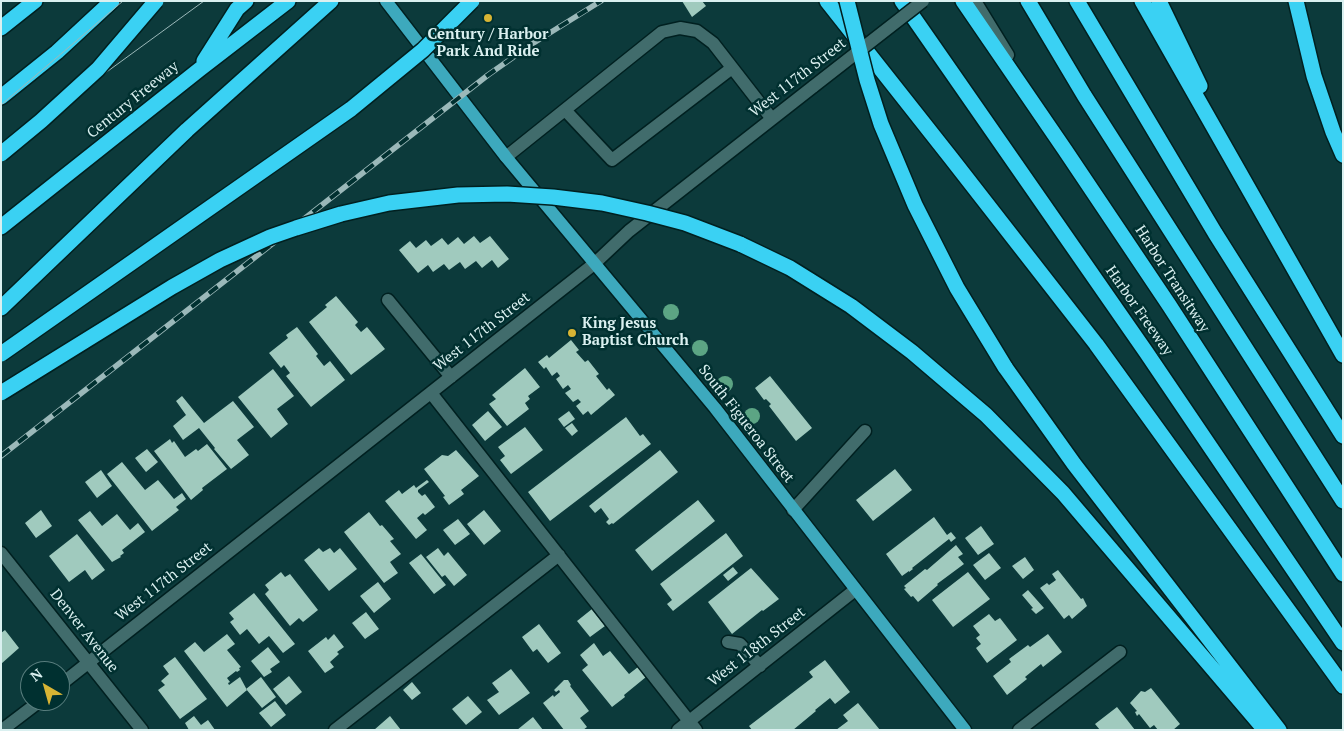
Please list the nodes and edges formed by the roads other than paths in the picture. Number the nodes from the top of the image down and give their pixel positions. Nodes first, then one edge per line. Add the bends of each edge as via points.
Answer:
1 (35, 1) edge
2 (112, 1) edge
3 (156, 1) edge
4 (288, 1) edge
5 (331, 1) edge
6 (386, 1) edge
7 (472, 1) edge
8 (827, 1) edge
9 (847, 1) edge
10 (902, 1) edge
11 (923, 1) edge
12 (963, 1) edge
13 (975, 1) edge
14 (1022, 1) edge
15 (1028, 1) edge
16 (1077, 1) edge
17 (1142, 1) edge
18 (1159, 1) edge
19 (1296, 1) edge
20 (242, 5) edge
21 (1, 28) edge
22 (732, 68) junction
23 (200, 69) junction
24 (1084, 94) junction
25 (1, 98) edge
26 (565, 110) junction
27 (772, 119) junction
28 (1065, 150) junction
29 (1, 154) edge
30 (1343, 155) edge
31 (506, 158) junction
32 (1246, 182) junction
33 (1, 227) edge
34 (594, 264) junction
35 (388, 300) dead end
36 (1, 308) edge
37 (1, 354) edge
38 (1343, 355) edge
39 (451, 377) junction
40 (1, 393) edge
41 (430, 393) junction
42 (865, 431) dead end
43 (1343, 436) edge
44 (1343, 501) edge
45 (792, 510) junction
46 (1, 553) edge
47 (559, 554) junction
48 (1343, 574) edge
49 (855, 590) junction
50 (728, 642) dead end
51 (1343, 643) edge
52 (1120, 652) dead end
53 (88, 663) junction
54 (760, 666) junction
55 (70, 677) edge
56 (1343, 686) edge
57 (27, 711) edge
58 (692, 726) edge
59 (2, 730) edge
60 (142, 730) edge
61 (335, 730) edge
62 (678, 730) edge
63 (965, 730) edge
64 (1019, 730) edge
65 (1265, 730) edge
66 (1279, 730) edge

1 - 21 highway
2 - 25 highway
3 - 29 highway, bridge via 98,69
4 - 23 highway, Century Freeway
5 - 36 highway via 186,130
6 - 31 main road, South Figueroa Street
7 - 37 highway, bridge via 424,50 351,109
8 - 56 highway via 1096,344
9 - 66 highway, bridge via 876,106 915,205 957,288 1006,367 1080,471
10 - 51 highway, Harbor Freeway
11 - 27 street, West 117th Street, bridge
12 - 28 highway
13 - 28 street, Harbor Transitway
14 - 24 street, Harbor Transitway
15 - 24 highway
16 - 43 highway via 1214,233
17 - 32 highway
18 - 32 highway
19 - 30 highway via 1314,76
20 - 23 highway
22 - 26 street via 713,43 697,31 680,28 662,32
22 - 26 street via 612,160
22 - 27 street
23 - 33 highway, Century Freeway
24 - 44 highway, Harbor Transitway
26 - 31 street
27 - 34 street, West 117th Street via 629,231
28 - 48 highway, Harbor Transitway
31 - 34 main road, South Figueroa Street
32 - 38 highway
34 - 39 street, West 117th Street
34 - 45 main road, South Figueroa Street via 714,408
35 - 39 street
39 - 41 street, West 117th Street
40 - 65 highway, bridge via 220,260 270,237 341,214 458,195 507,194 602,203 665,218 740,244 790,268 851,306 980,409 1063,493
41 - 47 street
41 - 53 street, West 117th Street
42 - 45 street
45 - 49 main road, South Figueroa Street
46 - 53 street, Denver Avenue
47 - 58 street
47 - 61 street
49 - 54 street, West 118th Street
49 - 63 main road, South Figueroa Street
50 - 54 street via 740,644
52 - 64 street
53 - 55 street, West 117th Street
53 - 60 street, Denver Avenue
54 - 58 street, West 118th Street
57 - 59 street
58 - 62 street, West 118th Street

